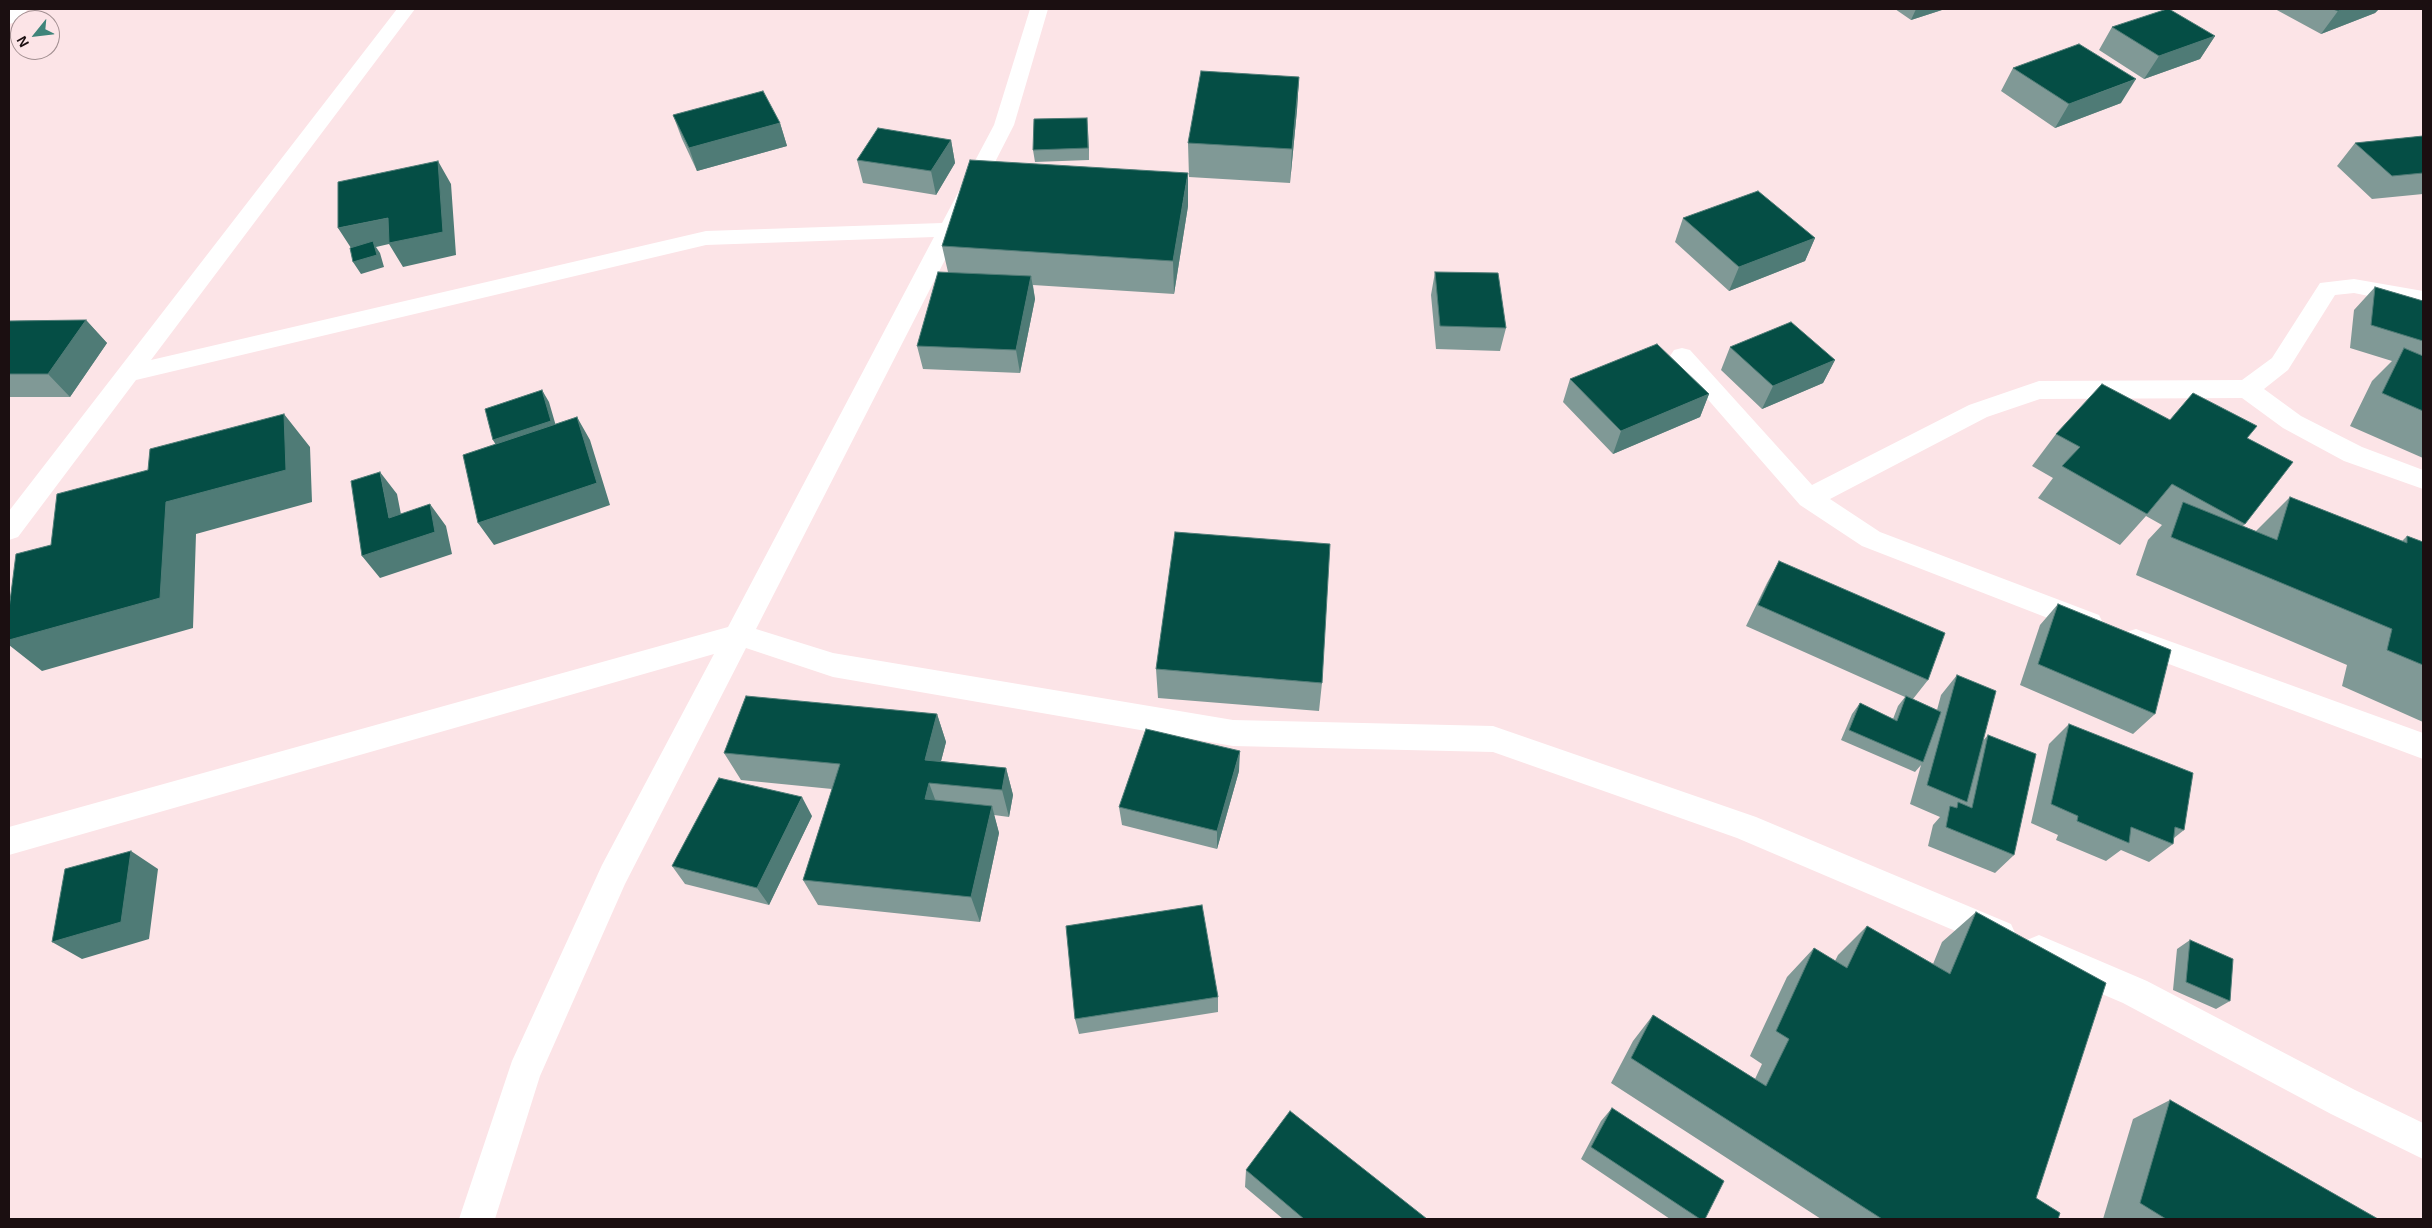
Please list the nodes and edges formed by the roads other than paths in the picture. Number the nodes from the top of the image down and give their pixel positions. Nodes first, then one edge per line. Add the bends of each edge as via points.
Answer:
1 (19, 9) edge
2 (406, 9) edge
3 (1040, 9) edge
4 (9, 18) edge
5 (949, 230) junction
6 (2423, 299) edge
7 (1682, 356) dead end
8 (128, 374) junction
9 (2246, 389) junction
10 (2423, 480) edge
11 (1809, 498) junction
12 (9, 530) edge
13 (739, 635) junction
14 (2423, 746) edge
15 (9, 840) edge
16 (2423, 1141) edge
17 (477, 1219) edge

1 - 4 street
2 - 8 street
3 - 5 street via 1004,125
5 - 8 street via 706,238
5 - 13 street
6 - 9 street via 2354,286 2328,288 2280,364
7 - 11 street
8 - 12 street
9 - 10 street via 2292,422 2353,454
9 - 11 street via 2039,390 1978,411
11 - 14 street via 1871,539
13 - 15 street
13 - 16 street via 833,665 1232,733 1494,739 1745,827 2135,992
13 - 17 street via 613,875 528,1064

